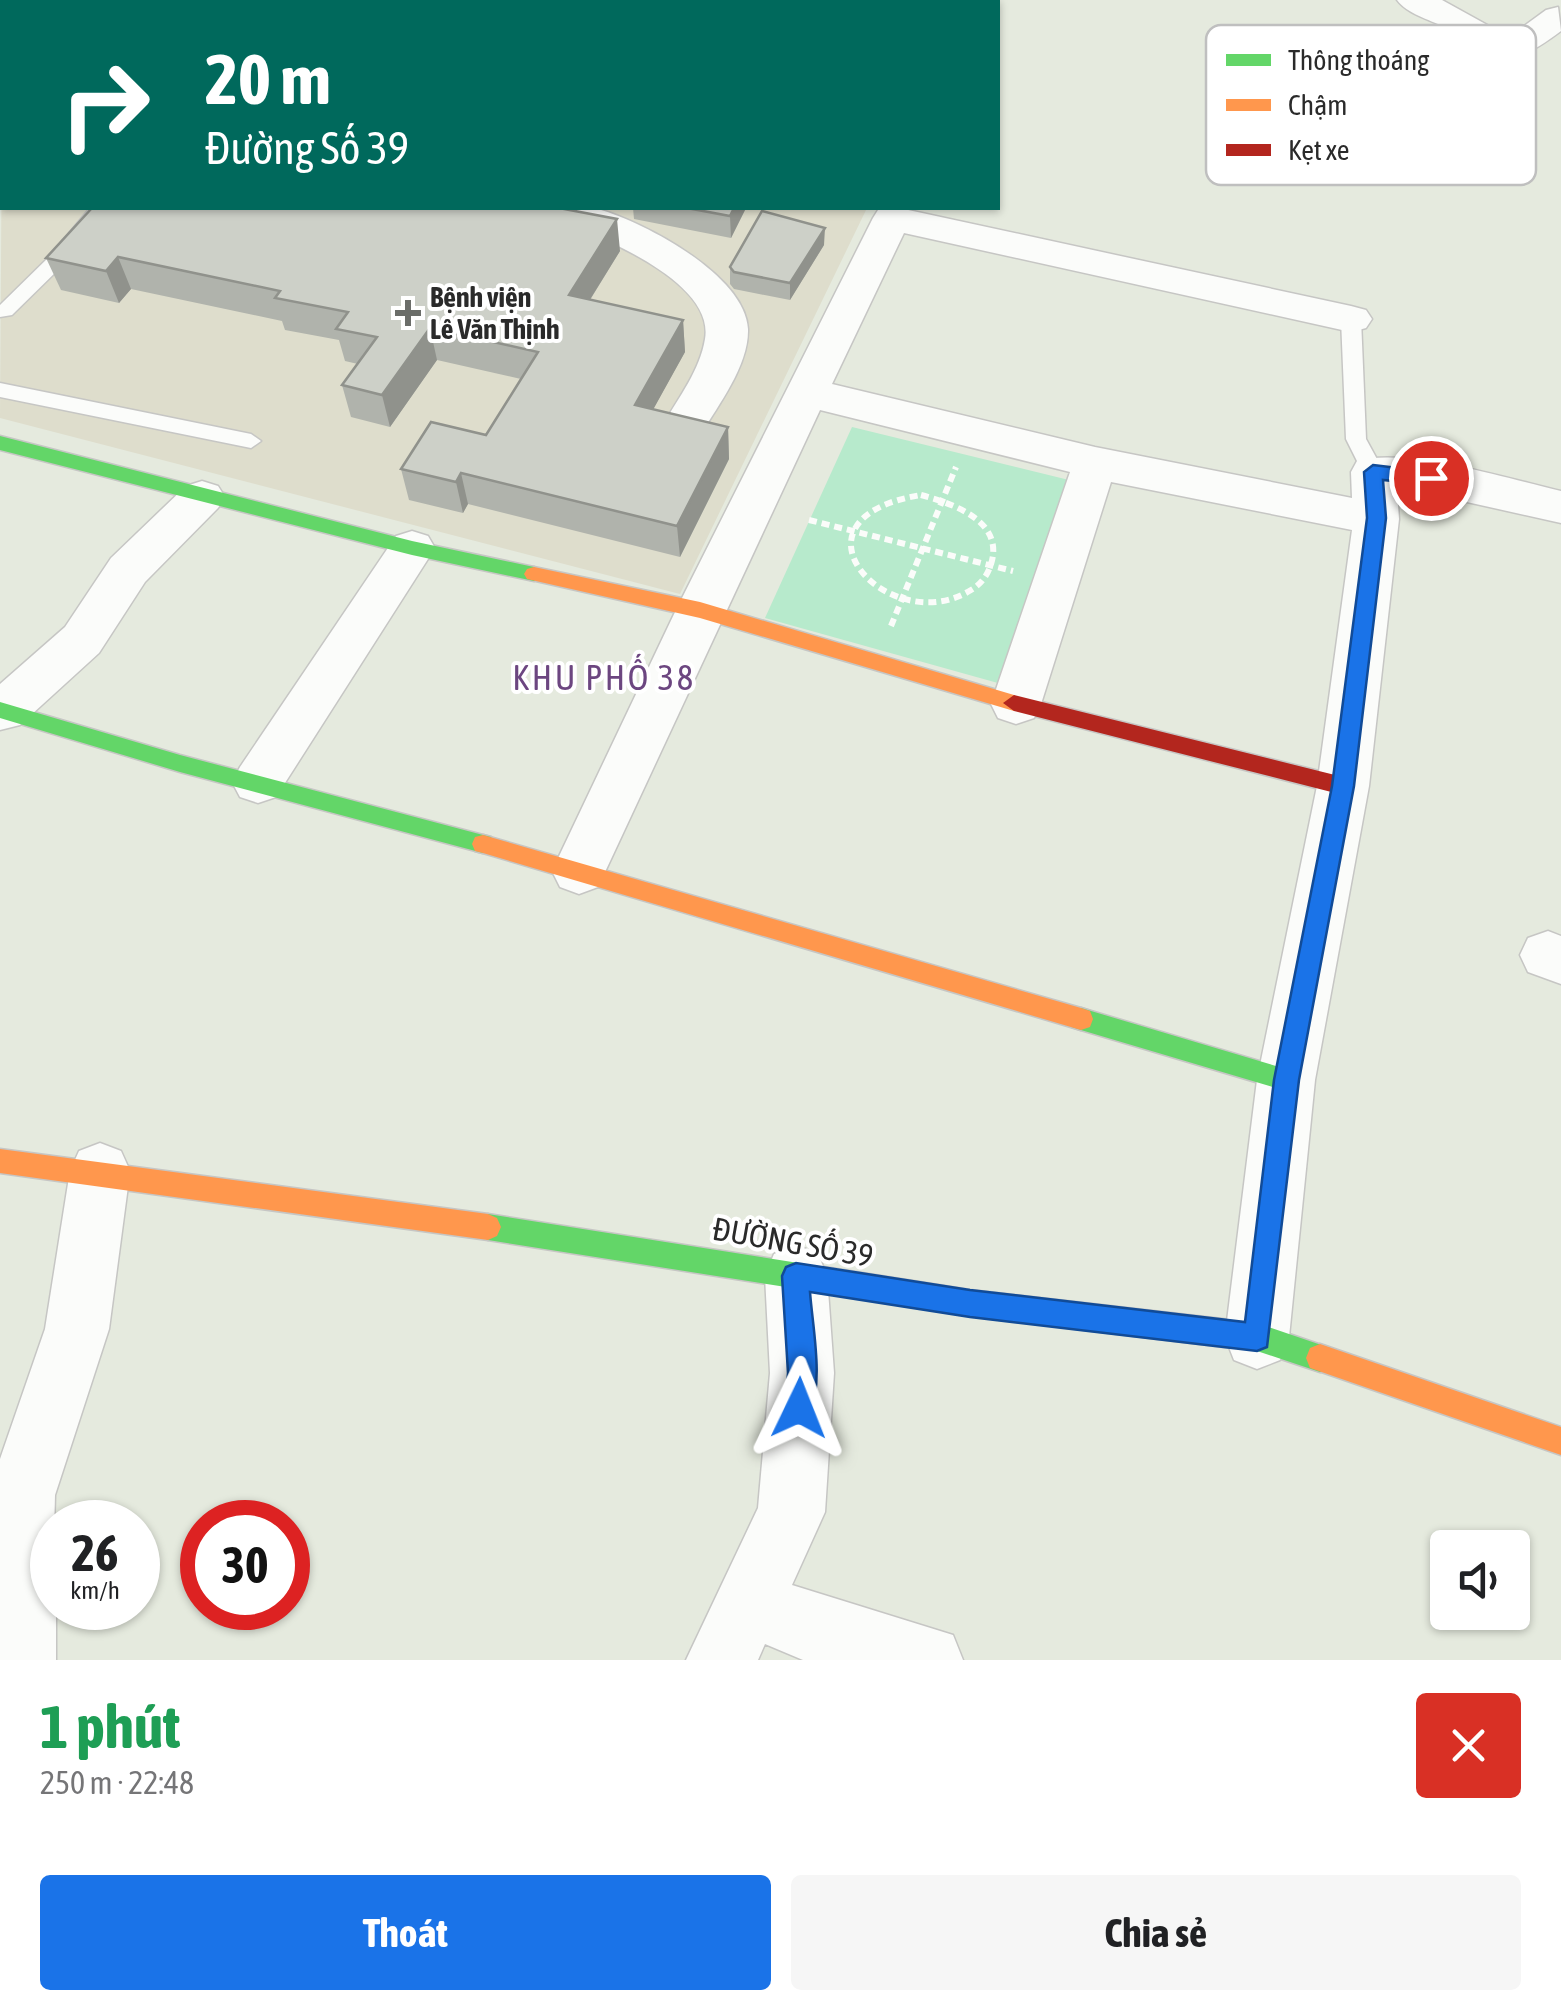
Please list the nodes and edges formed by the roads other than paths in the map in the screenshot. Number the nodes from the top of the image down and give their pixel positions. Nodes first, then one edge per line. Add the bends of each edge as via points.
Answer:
1 (1414, 0) edge
2 (1561, 18) edge
3 (1465, 25) edge
4 (1536, 33) edge
5 (97, 210) edge
6 (564, 210) edge
7 (2, 316) edge
8 (1351, 320) joint
9 (0, 390) edge
10 (807, 392) junction
11 (686, 424) edge
12 (252, 441) dead end
13 (0, 443) edge
14 (1095, 463) junction
15 (1375, 495) junction
16 (202, 498) junction
17 (1561, 506) edge
18 (412, 548) junction
19 (700, 610) junction
20 (1016, 704) junction
21 (1, 711) edge
22 (258, 782) junction
23 (1343, 786) junction
24 (580, 871) junction
25 (1286, 1080) junction
26 (0, 1160) edge
27 (100, 1171) junction
28 (796, 1276) junction
29 (1257, 1337) junction
30 (1561, 1441) edge
31 (735, 1631) edge
32 (21, 1660) edge
33 (928, 1660) edge

1 - 3 street
2 - 4 street
5 - 7 lane
6 - 11 street via 632,236 715,298 728,321 726,346
8 - 10 street via 892,218
8 - 15 lane via 1356,439
9 - 12 lane
10 - 14 street
10 - 19 street
13 - 16 street
14 - 15 street
14 - 20 street
15 - 17 street via 1431,478
15 - 23 street
16 - 18 street
16 - 21 street via 128,570 82,640
18 - 19 street
18 - 22 street
19 - 20 street
19 - 24 street
20 - 23 street
21 - 22 street via 126,751
22 - 24 street
23 - 25 street
24 - 25 street
25 - 29 street
26 - 27 street, ĐƯỜNG SỐ 39
27 - 28 street, ĐƯỜNG SỐ 39 via 619,1244
27 - 32 street via 77,1329 21,1495
28 - 29 street, ĐƯỜNG SỐ 39
28 - 31 street via 802,1373 791,1512
29 - 30 street, ĐƯỜNG SỐ 39
31 - 33 street via 814,1628

